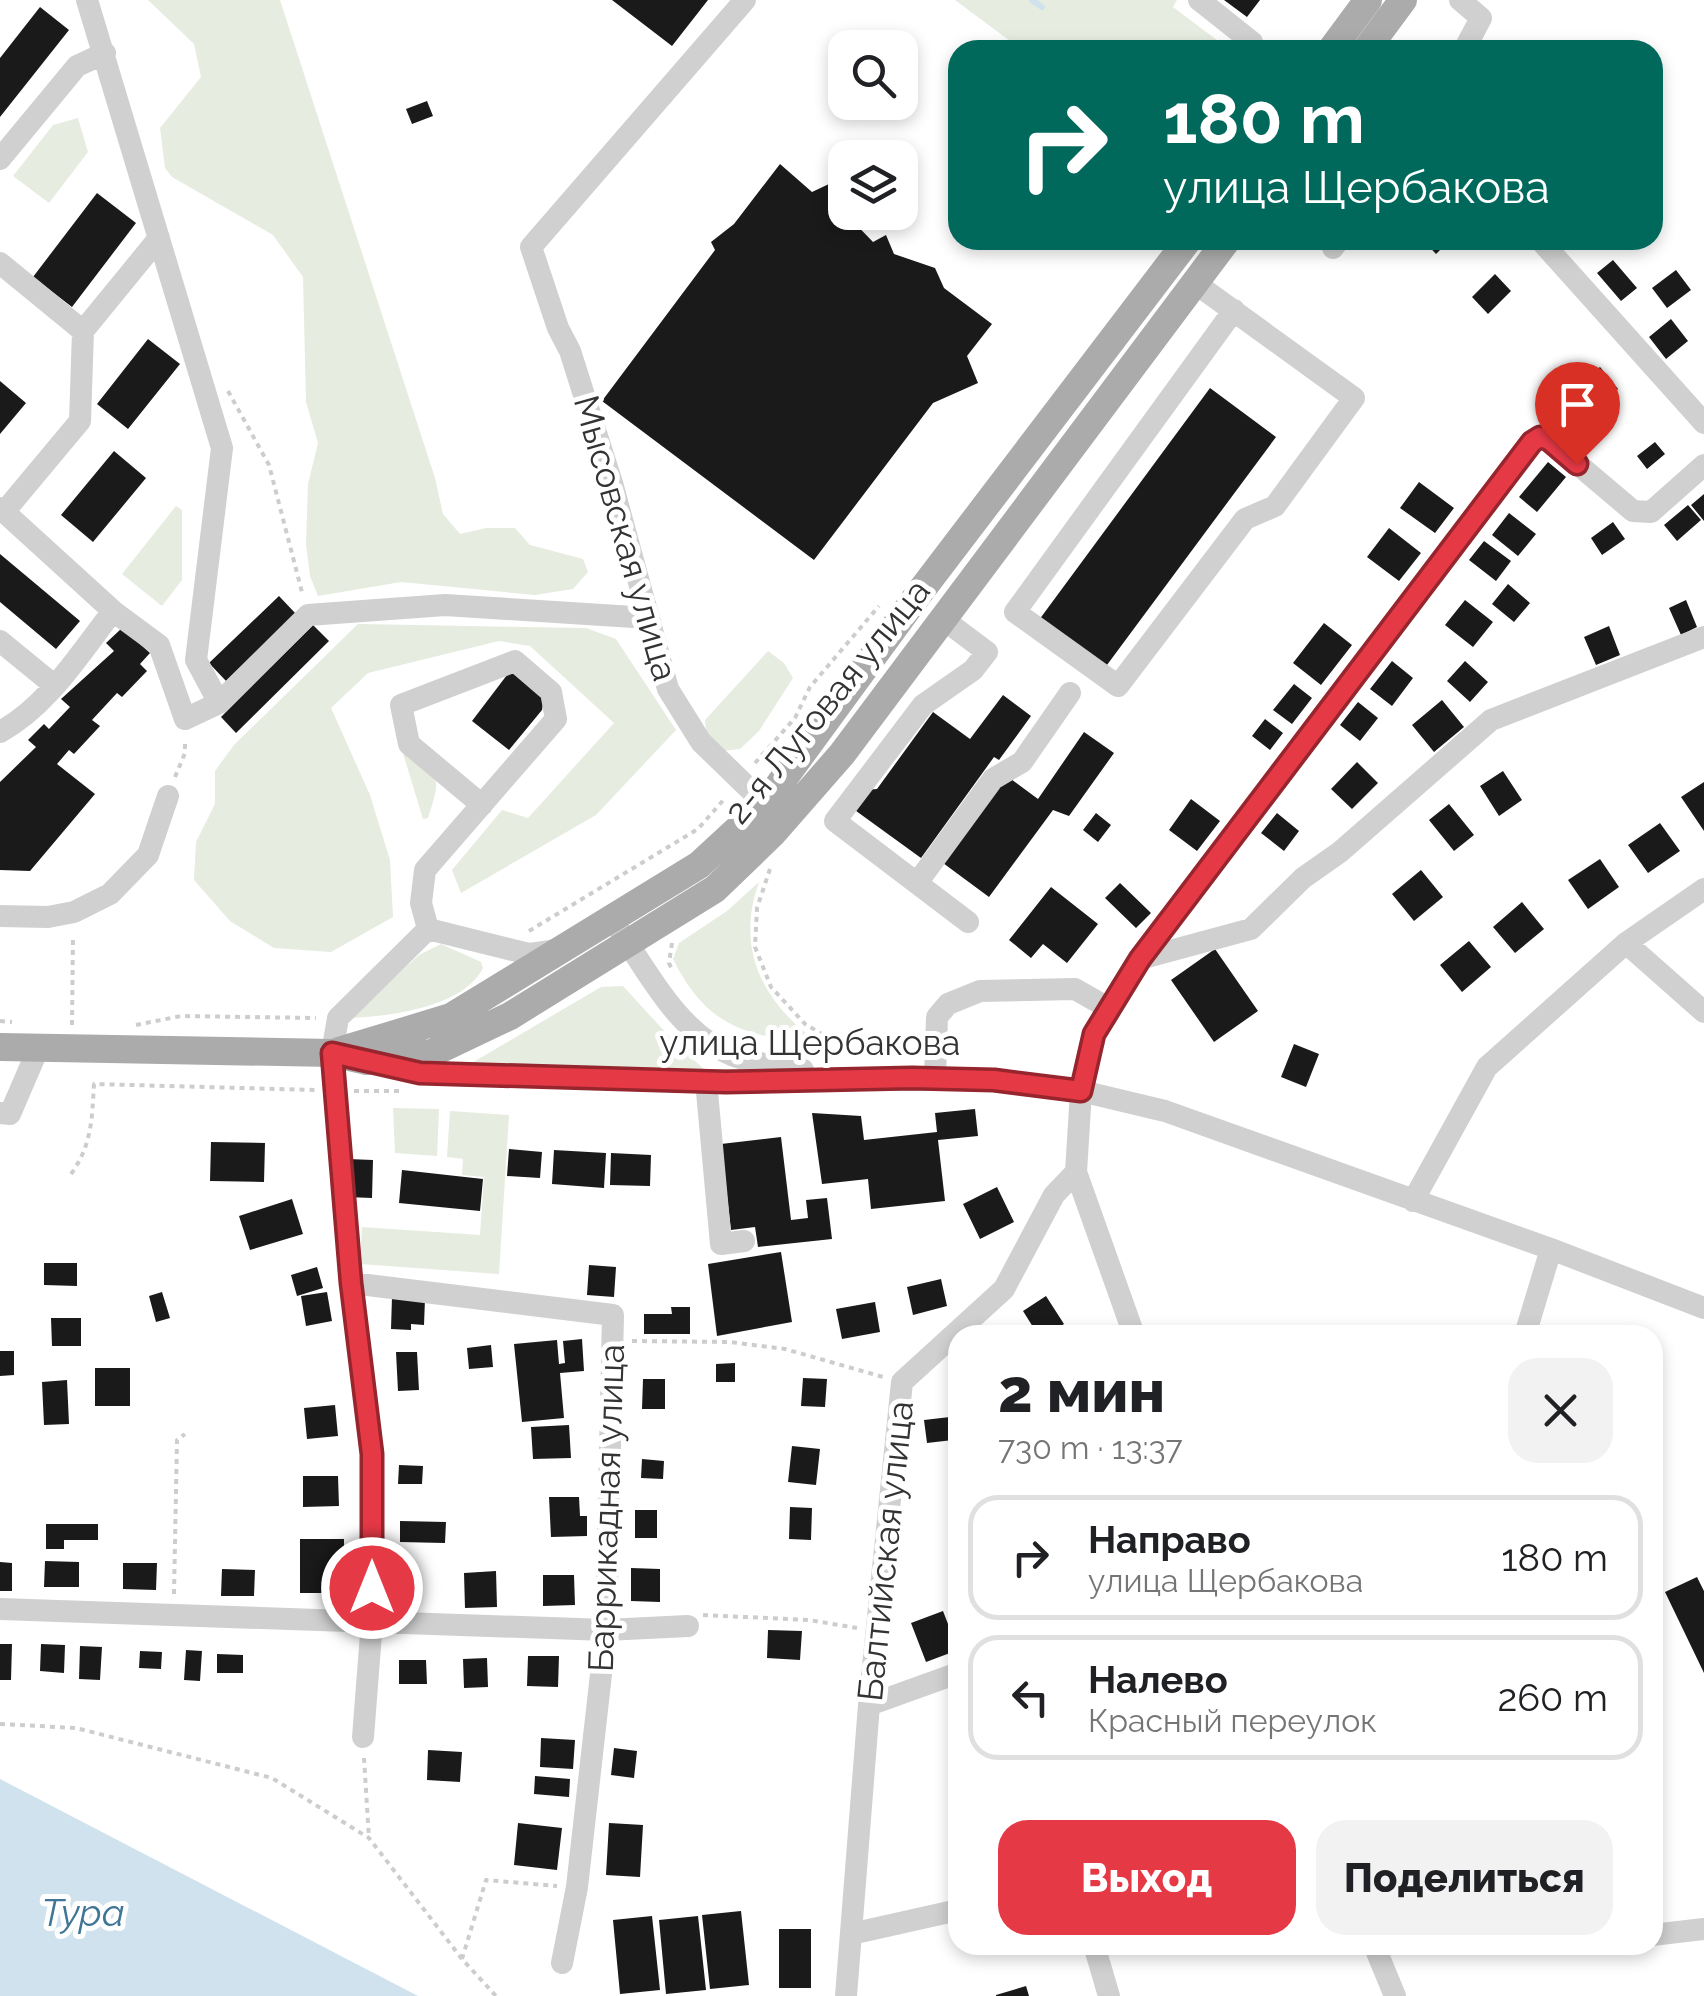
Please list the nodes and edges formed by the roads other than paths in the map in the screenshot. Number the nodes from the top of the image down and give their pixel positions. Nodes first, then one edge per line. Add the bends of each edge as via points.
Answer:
1 (87, 0) edge
2 (745, 0) edge
3 (1199, 0) edge
4 (1368, 0) edge
5 (1402, 0) edge
6 (1460, 0) edge
7 (1249, 40) edge
8 (1338, 40) edge
9 (1373, 40) edge
10 (1469, 40) edge
11 (105, 53) junction
12 (0, 159) edge
13 (158, 238) junction
14 (1180, 250) edge
15 (1220, 250) edge
16 (1549, 250) edge
17 (0, 263) edge
18 (1195, 283) junction
19 (1234, 310) junction
20 (84, 331) junction
21 (1704, 424) edge
22 (1704, 464) edge
23 (2, 510) edge
24 (113, 611) junction
25 (649, 618) junction
26 (943, 619) junction
27 (1704, 637) edge
28 (0, 641) edge
29 (55, 686) junction
30 (1070, 693) dead end
31 (219, 703) junction
32 (0, 732) edge
33 (168, 796) road end
34 (764, 804) junction
35 (482, 805) junction
36 (917, 883) junction
37 (1704, 889) edge
38 (0, 916) edge
39 (611, 918) junction
40 (968, 922) dead end
41 (428, 929) junction
42 (628, 943) junction
43 (1626, 943) junction
44 (559, 950) junction
45 (1140, 959) junction
46 (1110, 1008) junction
47 (1704, 1012) edge
48 (0, 1048) edge
49 (38, 1048) junction
50 (332, 1053) junction
51 (367, 1061) junction
52 (846, 1078) junction
53 (935, 1078) junction
54 (706, 1081) junction
55 (1081, 1091) junction
56 (0, 1113) edge
57 (1076, 1172) junction
58 (1413, 1201) junction
59 (744, 1242) dead end
60 (1551, 1249) junction
61 (351, 1283) junction
62 (1704, 1308) edge
63 (965, 1325) edge
64 (1130, 1325) edge
65 (1527, 1325) edge
66 (948, 1340) edge
67 (0, 1610) edge
68 (372, 1621) junction
69 (688, 1626) road end
70 (606, 1630) junction
71 (948, 1677) edge
72 (869, 1705) junction
73 (363, 1737) road end
74 (948, 1912) edge
75 (1704, 1928) edge
76 (851, 1934) junction
77 (1663, 1934) edge
78 (1097, 1955) edge
79 (1378, 1955) edge
80 (562, 1963) dead end
81 (846, 1996) edge
82 (1110, 1996) edge
83 (1395, 1996) edge

1 - 11 street
2 - 25 street, Мысовская улица via 531,246 612,483
3 - 7 street
4 - 8 main road
5 - 9 main road
6 - 10 street via 1480,18
11 - 12 street via 77,66
11 - 13 street
13 - 20 street
13 - 31 street via 222,448 196,660
14 - 34 main road, 2-я Луговая улица
15 - 18 main road, 2-я Луговая улица
16 - 21 street
17 - 20 street
18 - 19 street
18 - 26 main road, 2-я Луговая улица
19 - 19 street via 1015,612 1118,686 1244,519 1275,506 1354,398
20 - 23 street via 80,422
22 - 45 street via 1651,512 1633,511 1549,440 1532,442
23 - 24 street
24 - 29 street
24 - 31 street via 159,644 185,719
25 - 31 street via 445,606 308,614
25 - 34 street, Мысовская улица via 668,688 701,742
26 - 36 street via 988,652 923,705 834,822
26 - 42 main road, 2-я Луговая улица via 772,834 715,889
27 - 45 street via 1491,720 1252,928
28 - 29 street
29 - 32 street
30 - 36 street via 1022,762 993,779
33 - 38 street via 148,855 110,894 74,912
34 - 39 main road, 2-я Луговая улица via 699,865
35 - 35 street via 556,719 552,692 516,661 401,704 409,744
35 - 41 street via 425,870 421,903
36 - 40 street
37 - 43 street
39 - 42 street
39 - 44 main road, 2-я Луговая улица
41 - 44 street via 529,954
41 - 50 street via 338,1018
42 - 51 main road, 2-я Луговая улица via 510,1016 432,1053
42 - 52 street via 660,993 707,1042 736,1056
43 - 47 street
43 - 58 street via 1487,1066
44 - 50 main road, 2-я Луговая улица via 450,1017
45 - 46 street
46 - 53 street via 1074,989 980,991 948,1004 937,1017
46 - 55 street via 1094,1034
48 - 49 main road, улица Щербакова
49 - 50 main road, улица Щербакова
49 - 56 street via 10,1114
50 - 51 main road, улица Щербакова
50 - 61 street
51 - 54 street, улица Щербакова via 420,1073
52 - 53 street, улица Щербакова
52 - 54 street, улица Щербакова
53 - 55 street, улица Щербакова
54 - 59 street via 722,1244
55 - 57 street
55 - 58 street, улица Щербакова via 1166,1111
57 - 63 street, Балтийская улица via 1054,1196 1004,1289
57 - 64 street
58 - 60 street, улица Щербакова
60 - 62 street, улица Щербакова
60 - 65 street
61 - 68 street via 372,1454
61 - 70 street, Баррикадная улица via 613,1315
66 - 72 street, Балтийская улица via 902,1382
67 - 68 street
68 - 70 street
68 - 73 street
69 - 70 street
70 - 80 street, Баррикадная улица
71 - 72 street
72 - 76 street, Балтийская улица
74 - 76 street
75 - 77 street
76 - 81 street, Балтийская улица
78 - 82 street
79 - 83 street

